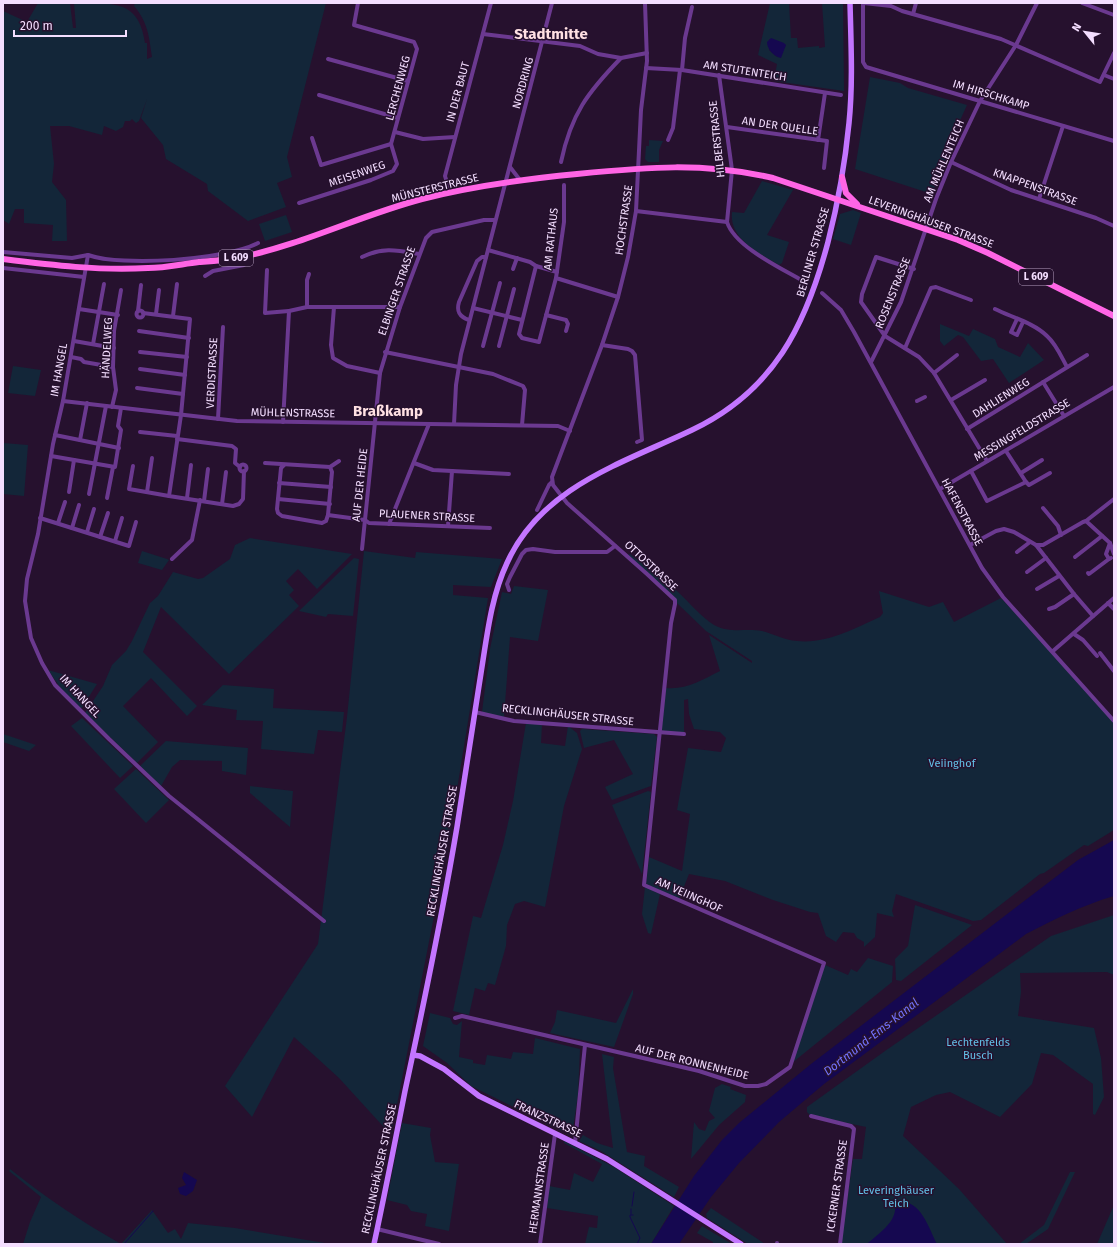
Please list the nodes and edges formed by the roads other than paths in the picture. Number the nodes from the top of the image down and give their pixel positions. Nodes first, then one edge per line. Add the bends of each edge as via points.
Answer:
1 (358, 3) edge
2 (491, 3) edge
3 (552, 3) edge
4 (645, 3) edge
5 (850, 3) edge
6 (863, 3) edge
7 (916, 3) edge
8 (1037, 3) edge
9 (1082, 3) edge
10 (692, 7) dead end
11 (913, 14) junction
12 (1114, 15) edge
13 (483, 34) junction
14 (544, 41) junction
15 (1016, 45) junction
16 (647, 53) junction
17 (1114, 53) edge
18 (621, 58) junction
19 (328, 59) dead end
20 (646, 68) junction
21 (681, 70) junction
22 (719, 75) junction
23 (1104, 75) junction
24 (1114, 79) edge
25 (408, 81) junction
26 (825, 92) junction
27 (319, 95) dead end
28 (841, 95) dead end
29 (980, 101) junction
30 (398, 118) junction
31 (1063, 126) junction
32 (727, 127) junction
33 (395, 132) junction
34 (455, 137) junction
35 (312, 138) dead end
36 (668, 140) dead end
37 (818, 140) junction
38 (1114, 141) edge
39 (391, 144) junction
40 (561, 162) dead end
41 (951, 162) junction
42 (510, 167) junction
43 (639, 168) junction
44 (824, 168) dead end
45 (732, 170) junction
46 (842, 177) junction
47 (520, 180) junction
48 (505, 181) junction
49 (564, 185) dead end
50 (448, 186) dead end
51 (1039, 199) junction
52 (838, 200) junction
53 (299, 203) dead end
54 (860, 207) junction
55 (636, 211) junction
56 (496, 220) junction
57 (727, 222) junction
58 (1114, 226) edge
59 (926, 230) junction
60 (258, 243) dead end
61 (488, 250) junction
62 (3, 252) edge
63 (420, 254) junction
64 (88, 255) junction
65 (243, 257) junction
66 (362, 257) dead end
67 (486, 257) junction
68 (517, 258) junction
69 (3, 259) edge
70 (536, 266) junction
71 (3, 268) edge
72 (86, 268) junction
73 (513, 269) dead end
74 (914, 269) junction
75 (267, 270) dead end
76 (557, 272) junction
77 (309, 274) dead end
78 (204, 276) dead end
79 (84, 277) junction
80 (556, 278) junction
81 (803, 280) dead end
82 (500, 283) dead end
83 (104, 284) dead end
84 (177, 284) dead end
85 (141, 285) dead end
86 (514, 289) dead end
87 (121, 290) dead end
88 (159, 290) dead end
89 (822, 293) dead end
90 (618, 297) junction
91 (971, 300) dead end
92 (307, 307) junction
93 (334, 307) junction
94 (400, 307) junction
95 (473, 308) junction
96 (79, 309) junction
97 (995, 309) dead end
98 (289, 311) junction
99 (98, 312) junction
100 (492, 313) junction
101 (156, 314) junction
102 (118, 315) junction
103 (546, 315) junction
104 (173, 316) junction
105 (507, 316) junction
106 (1114, 316) edge
107 (1017, 319) junction
108 (469, 320) junction
109 (522, 320) junction
110 (1023, 322) junction
111 (223, 327) dead end
112 (139, 331) dead end
113 (566, 331) dead end
114 (885, 336) junction
115 (189, 338) junction
116 (74, 341) junction
117 (93, 344) junction
118 (602, 345) junction
119 (483, 346) dead end
120 (499, 346) dead end
121 (114, 348) junction
122 (905, 348) junction
123 (140, 352) dead end
124 (385, 352) junction
125 (957, 355) dead end
126 (1087, 355) dead end
127 (71, 357) junction
128 (187, 357) junction
129 (871, 362) junction
130 (113, 367) junction
131 (1067, 367) junction
132 (458, 368) junction
133 (140, 369) dead end
134 (380, 373) junction
135 (934, 373) junction
136 (185, 375) junction
137 (985, 380) dead end
138 (1043, 382) junction
139 (1114, 387) edge
140 (137, 388) dead end
141 (183, 394) junction
142 (925, 397) dead end
143 (951, 400) junction
144 (63, 401) junction
145 (917, 401) dead end
146 (87, 403) junction
147 (106, 406) junction
148 (112, 407) junction
149 (121, 408) junction
150 (181, 415) junction
151 (1064, 416) junction
152 (218, 419) junction
153 (283, 422) junction
154 (375, 423) junction
155 (429, 424) junction
156 (454, 424) junction
157 (522, 426) junction
158 (968, 428) junction
159 (570, 431) junction
160 (140, 432) dead end
161 (55, 435) junction
162 (177, 438) junction
163 (80, 440) junction
164 (636, 442) dead end
165 (99, 444) junction
166 (119, 448) junction
167 (1006, 451) junction
168 (51, 456) junction
169 (152, 458) dead end
170 (74, 460) junction
171 (1042, 460) dead end
172 (339, 461) dead end
173 (987, 461) junction
174 (95, 463) junction
175 (265, 463) dead end
176 (414, 463) junction
177 (191, 465) dead end
178 (284, 465) junction
179 (133, 466) dead end
180 (113, 467) junction
181 (330, 467) junction
182 (208, 469) dead end
183 (452, 471) junction
184 (971, 471) junction
185 (226, 472) dead end
186 (1020, 473) junction
187 (509, 474) dead end
188 (1050, 474) dead end
189 (552, 482) junction
190 (1026, 482) junction
191 (279, 483) junction
192 (331, 486) junction
193 (940, 489) junction
194 (69, 492) dead end
195 (147, 492) junction
196 (89, 494) dead end
197 (169, 496) junction
198 (562, 496) junction
199 (107, 498) dead end
200 (187, 498) junction
201 (278, 499) junction
202 (1114, 499) edge
203 (202, 500) junction
204 (64, 502) dead end
205 (222, 504) junction
206 (330, 504) junction
207 (79, 505) dead end
208 (1043, 508) dead end
209 (94, 509) dead end
210 (537, 510) dead end
211 (108, 513) dead end
212 (328, 515) junction
213 (40, 518) junction
214 (122, 518) dead end
215 (365, 520) junction
216 (1086, 521) junction
217 (136, 522) dead end
218 (58, 524) junction
219 (389, 524) junction
220 (448, 526) junction
221 (72, 528) junction
222 (490, 528) dead end
223 (87, 532) junction
224 (1062, 535) junction
225 (100, 536) junction
226 (1102, 536) junction
227 (115, 541) junction
228 (1030, 542) junction
229 (1110, 543) junction
230 (970, 545) junction
231 (1036, 545) junction
232 (615, 546) junction
233 (362, 549) dead end
234 (1017, 552) dead end
235 (1114, 555) edge
236 (1075, 557) dead end
237 (1046, 558) junction
238 (172, 559) dead end
239 (1109, 559) junction
240 (1027, 572) dead end
241 (1088, 573) dead end
242 (1059, 576) junction
243 (1037, 589) dead end
244 (509, 590) dead end
245 (1074, 594) junction
246 (1114, 598) edge
247 (675, 600) joint
248 (1108, 603) junction
249 (1049, 609) dead end
250 (1114, 609) edge
251 (1093, 616) junction
252 (1074, 634) junction
253 (1052, 651) junction
254 (1114, 672) edge
255 (475, 712) junction
256 (1114, 721) edge
257 (659, 734) junction
258 (684, 734) dead end
259 (324, 921) dead end
260 (455, 1018) dead end
261 (585, 1045) junction
262 (413, 1055) junction
263 (790, 1066) joint
264 (811, 1116) dead end
265 (555, 1134) junction
266 (575, 1143) junction
267 (377, 1229) junction
268 (374, 1244) edge
269 (440, 1244) edge
270 (540, 1244) edge
271 (741, 1244) edge
272 (840, 1244) edge

1 - 25 street, LERCHENWEG via 354,25 414,42 417,49
2 - 13 street, IN DER BAUT
3 - 14 street, NORDRING
4 - 16 street, HOCHSTRASSE
5 - 46 main road, BERLINER STRASSE via 850,121
6 - 11 street via 891,6
6 - 29 street, IM HIRSCHKAMP via 864,66
7 - 11 street
8 - 15 street, AM MÜHLENTEICH
9 - 12 street
10 - 21 street
11 - 15 street
13 - 14 street
13 - 34 street, IN DER BAUT
14 - 18 street via 580,46 598,54
14 - 42 street, NORDRING
15 - 23 street via 1100,82
15 - 29 street, AM MÜHLENTEICH
16 - 18 street
16 - 20 street, HOCHSTRASSE
17 - 23 street
18 - 40 street via 597,83 576,113
19 - 25 street
20 - 21 street, AM STUTENTEICH
20 - 43 street, HOCHSTRASSE via 641,110
21 - 22 street, AM STUTENTEICH
21 - 36 street via 673,128
22 - 26 street, AM STUTENTEICH
22 - 32 street, HILBERSTRASSE
23 - 24 street
25 - 30 street, LERCHENWEG
26 - 28 street, AM STUTENTEICH
26 - 37 street
27 - 30 street
29 - 31 street, IM HIRSCHKAMP
29 - 41 street, AM MÜHLENTEICH
30 - 33 street, LERCHENWEG
31 - 38 street, IM HIRSCHKAMP
31 - 51 street
32 - 37 street, AN DER QUELLE
32 - 45 street, HILBERSTRASSE
33 - 34 street via 423,139
33 - 39 street, LERCHENWEG
34 - 50 street, IN DER BAUT via 445,176
35 - 39 street via 321,165
37 - 44 street, AN DER QUELLE via 827,141
39 - 53 street, MEISENWEG via 396,164 393,171
41 - 51 street, KNAPPENSTRASSE via 1004,187
41 - 59 street, AM MÜHLENTEICH
42 - 47 street
42 - 48 street, NORDRING
43 - 45 main road, L 609 via 668,166
43 - 47 main road, MÜNSTERSTRASSE / L 609
43 - 55 street, HOCHSTRASSE
45 - 52 main road, LEVERINGHÄUSER STRASSE / L 609 via 773,178
45 - 57 street, HILBERSTRASSE
46 - 52 main road, BERLINER STRASSE
46 - 54 main road via 846,193
47 - 48 main road, MÜNSTERSTRASSE / L 609
48 - 56 street, NORDRING
48 - 65 main road, MÜNSTERSTRASSE / L 609 via 422,199 296,243
49 - 76 street, AM RATHAUS via 564,222
51 - 58 street, KNAPPENSTRASSE
52 - 54 main road, LEVERINGHÄUSER STRASSE / L 609
52 - 198 main road, BERLINER STRASSE via 813,294 796,332 768,373 735,404 704,424 588,478
54 - 59 main road, LEVERINGHÄUSER STRASSE / L 609
55 - 57 street
55 - 90 street, HOCHSTRASSE
56 - 61 street, NORDRING
56 - 63 street, ELBINGER STRASSE via 484,220 432,232 426,238
57 - 81 street via 730,230 754,252
59 - 74 street, ROSENSTRASSE
59 - 106 main road, LEVERINGHÄUSER STRASSE / L 609 via 980,249
60 - 64 street via 246,249 224,254 178,260 108,260
61 - 67 street, NORDRING
61 - 68 street
62 - 64 street via 72,258
63 - 66 street via 396,250 376,251
63 - 94 street, ELBINGER STRASSE
64 - 72 street
65 - 72 main road, MÜNSTERSTRASSE / L 609 via 149,268
65 - 78 street, MÜNSTERSTRASSE via 244,265 213,271
67 - 95 street, NORDRING
67 - 108 street via 476,262 459,302 459,314
68 - 70 street
68 - 73 street
69 - 72 main road, MÜNSTERSTRASSE / L 609
70 - 76 street
70 - 109 street
71 - 79 street
72 - 79 street, IM HANGEL
74 - 114 street, ROSENSTRASSE
74 - 114 street via 876,257 861,302
75 - 98 street via 265,314
76 - 80 street, AM RATHAUS
77 - 92 street via 306,280
79 - 96 street, IM HANGEL
80 - 90 street, AM RATHAUS
80 - 103 street
82 - 100 street
83 - 99 street
84 - 104 street
85 - 101 street via 138,311
86 - 105 street
87 - 102 street, HÄNDELWEG
88 - 101 street
89 - 129 street, HAFENSTRASSE via 841,310
90 - 118 street, HOCHSTRASSE
91 - 122 street via 936,287 931,288
92 - 93 street
92 - 98 street
93 - 94 street
93 - 134 street via 331,345 333,358 347,366
94 - 124 street, ELBINGER STRASSE
95 - 100 street
95 - 108 street, NORDRING
96 - 99 street
96 - 116 street, IM HANGEL
97 - 107 street
98 - 153 street
99 - 102 street
99 - 117 street
100 - 105 street
100 - 119 street
101 - 104 street
102 - 121 street, HÄNDELWEG via 114,331
103 - 109 street via 539,342 522,338 519,334
103 - 113 street via 566,320
104 - 115 street via 190,319
105 - 109 street
105 - 120 street
107 - 110 street
107 - 110 street via 1011,332 1017,335
108 - 132 street, NORDRING
110 - 131 street via 1047,335
111 - 152 street, VERDISTRASSE
112 - 115 street
114 - 122 street
114 - 129 street, ROSENSTRASSE
115 - 128 street
116 - 117 street
116 - 127 street, IM HANGEL
117 - 121 street
118 - 159 street, HOCHSTRASSE
118 - 164 street via 628,349 635,355 642,440
121 - 130 street, HÄNDELWEG
122 - 135 street via 919,357
123 - 128 street
124 - 132 street
124 - 134 street, ELBINGER STRASSE
125 - 135 street
126 - 131 street, DAHLIENWEG
127 - 130 street
127 - 144 street, IM HANGEL
128 - 136 street
129 - 193 street, HAFENSTRASSE
130 - 148 street, HÄNDELWEG via 116,390
131 - 138 street, DAHLIENWEG
132 - 156 street, NORDRING
132 - 157 street via 493,374 524,388
133 - 136 street
134 - 154 street, ELBINGER STRASSE
135 - 143 street
136 - 141 street
137 - 143 street
138 - 151 street, DAHLIENWEG
138 - 158 street, DAHLIENWEG
139 - 151 street, MESSINGFELDSTRASSE
140 - 141 street
141 - 150 street
142 - 145 street
143 - 158 street
144 - 146 street, MÜHLENSTRASSE
144 - 161 street, IM HANGEL
146 - 147 street, MÜHLENSTRASSE
146 - 163 street
147 - 148 street, MÜHLENSTRASSE
147 - 165 street
148 - 149 street, MÜHLENSTRASSE
149 - 150 street, MÜHLENSTRASSE
149 - 166 street via 118,426 121,430
150 - 152 street, MÜHLENSTRASSE
150 - 162 street
151 - 167 street, MESSINGFELDSTRASSE
152 - 153 street, MÜHLENSTRASSE
153 - 154 street, MÜHLENSTRASSE
154 - 155 street, MÜHLENSTRASSE
154 - 215 street, AUF DER HEIDE
155 - 156 street, MÜHLENSTRASSE
155 - 176 street
156 - 157 street, MÜHLENSTRASSE
157 - 159 street, MÜHLENSTRASSE via 558,426
158 - 173 street
159 - 189 street
160 - 162 street
161 - 163 street
161 - 168 street, IM HANGEL
162 - 197 street
162 - 205 street via 232,446 236,449 235,463 244,471 243,499 239,504 232,506
163 - 165 street
165 - 166 street
165 - 174 street
166 - 180 street
167 - 173 street, MESSINGFELDSTRASSE
167 - 186 street
168 - 170 street
168 - 213 street, IM HANGEL
169 - 195 street
170 - 174 street
170 - 194 street
171 - 186 street
172 - 181 street
173 - 184 street, MESSINGFELDSTRASSE
174 - 180 street
174 - 196 street
175 - 178 street
176 - 183 street via 433,470
176 - 219 street
177 - 200 street
178 - 181 street
178 - 191 street via 281,468
179 - 195 street via 129,489
180 - 199 street
181 - 192 street
182 - 203 street
183 - 187 street
183 - 220 street
184 - 190 street via 987,501
184 - 193 street, MESSINGFELDSTRASSE
185 - 205 street
186 - 190 street
188 - 190 street via 1029,485
189 - 198 street
189 - 210 street
191 - 192 street
191 - 201 street
192 - 206 street
193 - 230 street, HAFENSTRASSE
195 - 197 street
197 - 200 street
198 - 232 street, OTTOSTRASSE
198 - 255 main road, RECKLINGHÄUSER STRASSE via 525,533 504,570 491,615
200 - 203 street
201 - 206 street
201 - 212 street via 277,509 282,516 322,523
202 - 216 street
203 - 205 street
203 - 238 street via 192,540
204 - 218 street
206 - 212 street
207 - 221 street
208 - 224 street
209 - 223 street
211 - 225 street
212 - 215 street, PLAUENER STRASSE
213 - 218 street
213 - 259 street, IM HANGEL via 27,579 26,607 32,638 42,663 55,685 169,796
214 - 227 street
215 - 219 street, PLAUENER STRASSE via 369,523
215 - 233 street, AUF DER HEIDE
216 - 224 street
216 - 226 street
217 - 227 street via 129,546
218 - 221 street
219 - 220 street, PLAUENER STRASSE
220 - 222 street, PLAUENER STRASSE
221 - 223 street
223 - 225 street
224 - 231 street via 1043,545
225 - 227 street
226 - 229 street
226 - 236 street
228 - 230 street via 1014,532 1004,530 996,531
228 - 231 street
228 - 234 street
229 - 235 street
229 - 239 street via 1106,554
230 - 253 street, HAFENSTRASSE via 1003,598
231 - 237 street
232 - 244 street, OTTOSTRASSE via 607,552 526,550 507,584
232 - 247 street, OTTOSTRASSE
235 - 239 street
237 - 240 street
237 - 242 street
239 - 241 street
242 - 243 street
242 - 245 street
245 - 249 street
245 - 251 street
246 - 248 street
247 - 257 street, AM VEIINGHOF
248 - 250 street
248 - 251 street
251 - 252 street
252 - 253 street
252 - 254 street
253 - 256 street, HAFENSTRASSE
255 - 257 street, RECKLINGHÄUSER STRASSE via 514,721
255 - 262 main road, RECKLINGHÄUSER STRASSE via 448,880
257 - 258 street, RECKLINGHÄUSER STRASSE
257 - 263 street, AM VEIINGHOF via 644,885 824,963
260 - 261 street, AUF DER RONNENHEIDE via 462,1016
261 - 263 street, AUF DER RONNENHEIDE via 699,1071 751,1086 766,1084
261 - 266 street
262 - 265 main road, FRANZSTRASSE via 444,1069 479,1096
262 - 267 main road, RECKLINGHÄUSER STRASSE
264 - 272 street, ICKERNER STRASSE via 851,1126 854,1129
265 - 266 main road, FRANZSTRASSE
265 - 270 street, HERMANNSTRASSE
266 - 271 main road, FRANZSTRASSE via 606,1159
267 - 268 main road, RECKLINGHÄUSER STRASSE
267 - 269 street

